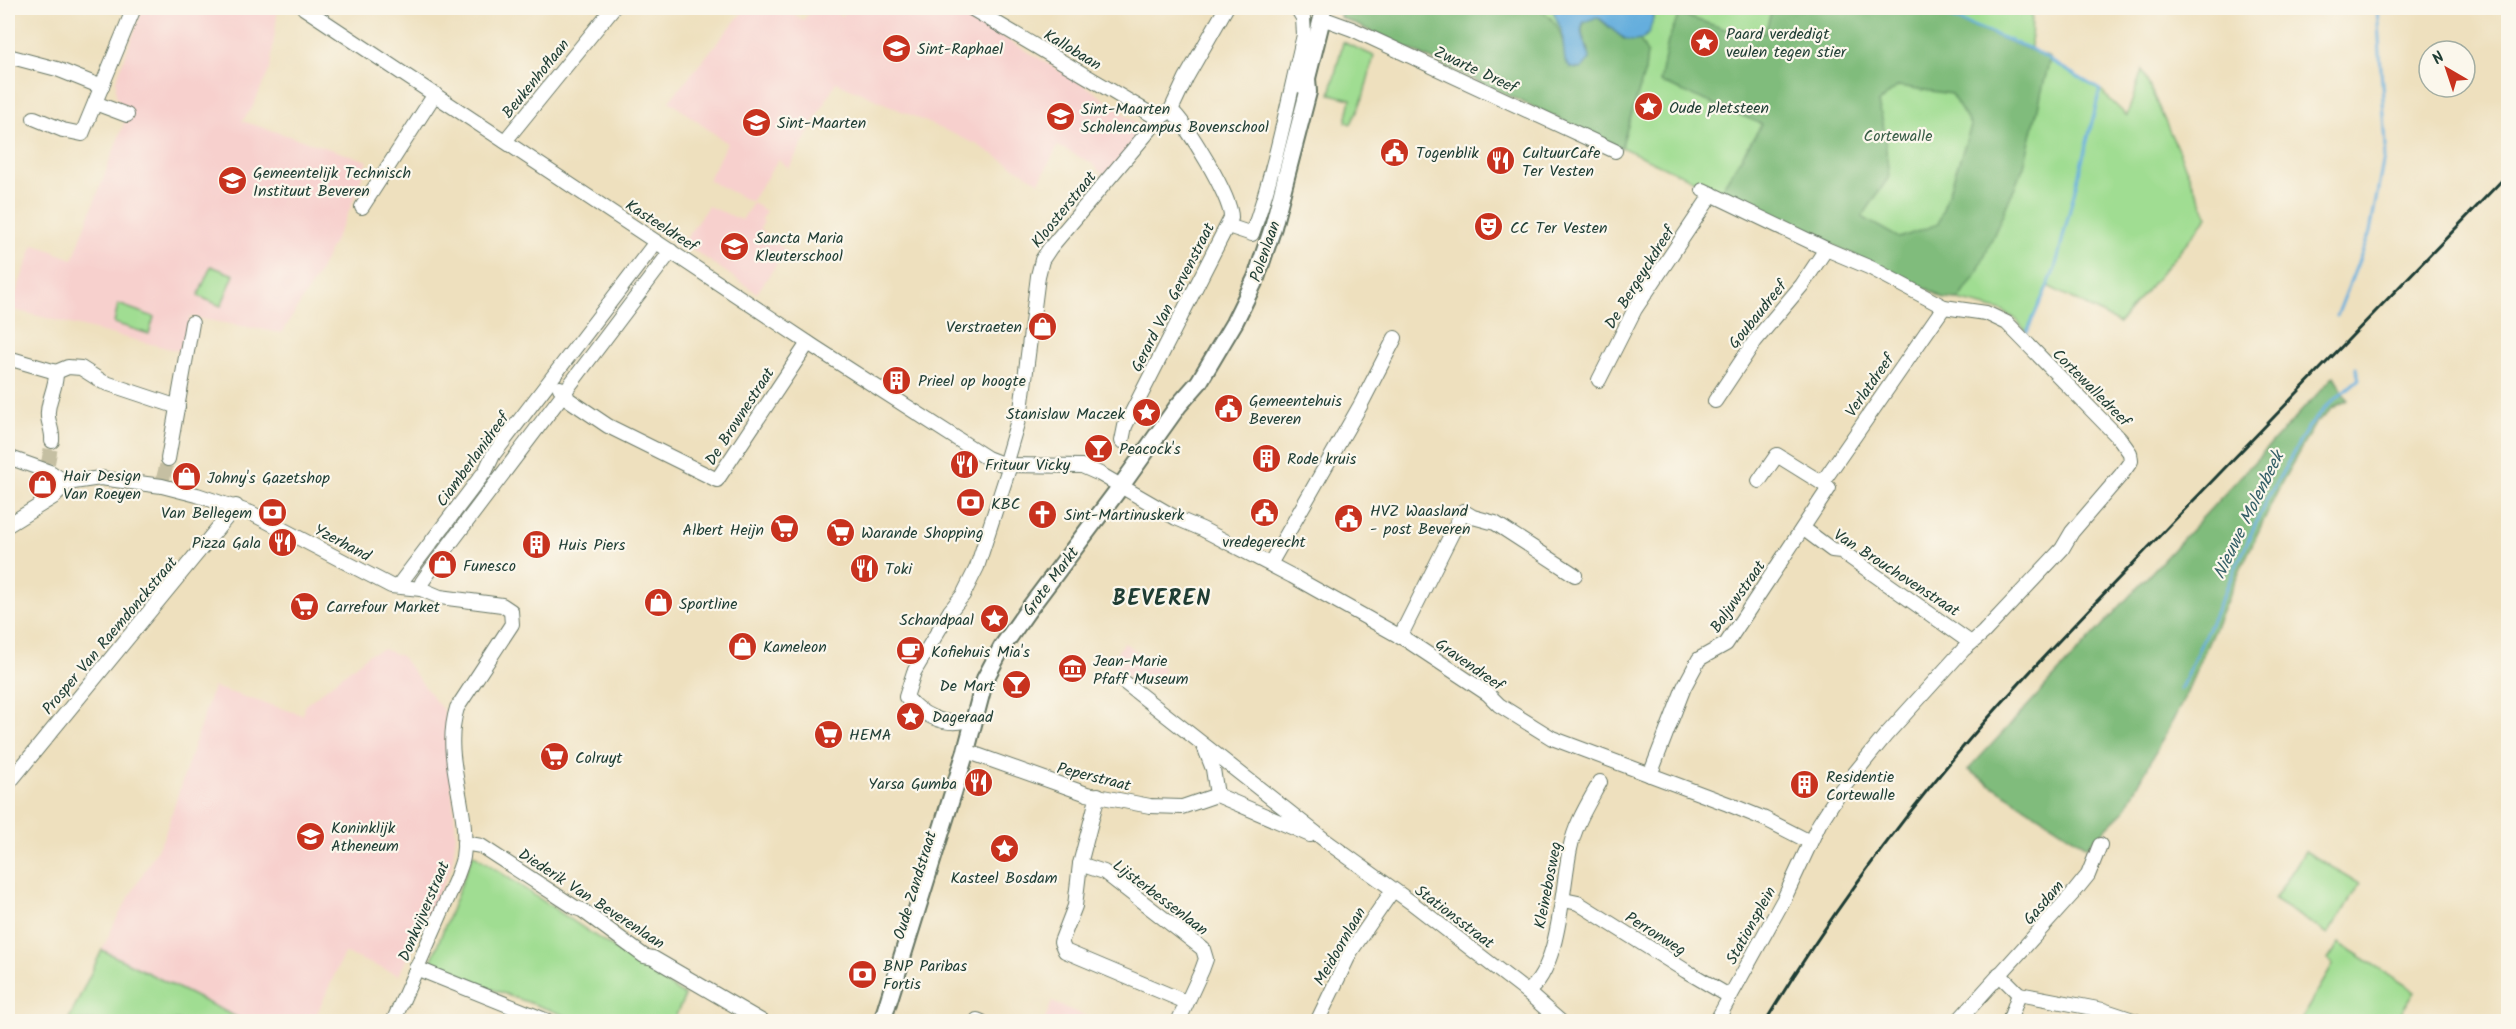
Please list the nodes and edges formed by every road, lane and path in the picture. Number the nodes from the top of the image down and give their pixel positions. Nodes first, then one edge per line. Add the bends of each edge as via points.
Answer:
1 (134, 8) edge
2 (304, 8) edge
3 (613, 8) edge
4 (971, 8) edge
5 (1226, 8) edge
6 (1297, 8) edge
7 (1324, 11) edge
8 (8, 56) edge
9 (102, 87) junction
10 (435, 94) junction
11 (95, 103) junction
12 (1171, 110) junction
13 (128, 115) dead end
14 (34, 118) dead end
15 (1160, 119) junction
16 (505, 141) junction
17 (1615, 150) dead end
18 (1707, 192) joint
19 (362, 207) dead end
20 (1228, 226) junction
21 (656, 242) junction
22 (1826, 249) junction
23 (671, 252) junction
24 (642, 261) junction
25 (657, 271) junction
26 (1944, 307) junction
27 (192, 323) dead end
28 (1395, 338) dead end
29 (808, 343) junction
30 (8, 358) edge
31 (56, 372) junction
32 (1599, 380) dead end
33 (551, 381) junction
34 (565, 392) junction
35 (1715, 400) dead end
36 (178, 407) junction
37 (52, 441) tunnel mouth
38 (1122, 441) dead end
39 (8, 457) edge
40 (168, 459) tunnel mouth
41 (1008, 465) junction
42 (1759, 481) dead end
43 (67, 483) junction
44 (1822, 483) junction
45 (1122, 486) junction
46 (236, 506) junction
47 (8, 525) edge
48 (1804, 529) junction
49 (420, 557) junction
50 (1270, 564) junction
51 (434, 565) junction
52 (1575, 575) dead end
53 (398, 586) junction
54 (422, 589) junction
55 (511, 612) joint
56 (1400, 637) junction
57 (1971, 643) junction
58 (1124, 682) dead end
59 (982, 688) junction
60 (965, 721) junction
61 (1203, 744) junction
62 (964, 746) junction
63 (1650, 774) junction
64 (1600, 782) dead end
65 (8, 784) edge
66 (1098, 795) junction
67 (1217, 795) junction
68 (1290, 814) junction
69 (1810, 842) junction
70 (464, 843) junction
71 (2100, 845) dead end
72 (1080, 864) junction
73 (1393, 890) junction
74 (1564, 900) junction
75 (416, 968) junction
76 (1999, 974) junction
77 (1527, 992) junction
78 (2019, 994) junction
79 (1729, 996) junction
80 (1186, 1002) junction
81 (743, 1016) edge
82 (393, 1022) edge
83 (550, 1022) edge
84 (763, 1022) edge
85 (871, 1022) edge
86 (882, 1022) edge
87 (977, 1022) edge
88 (982, 1022) edge
89 (1178, 1022) edge
90 (1317, 1022) edge
91 (1561, 1022) edge
92 (1716, 1022) edge
93 (1957, 1022) edge
94 (2009, 1022) edge
95 (2139, 1022) edge

1 - 9 street
2 - 10 street, Kasteeldreef
3 - 16 street, Beukenhoflaan
4 - 15 street, Kallobaan
5 - 12 street, Kloosterstraat
6 - 20 street, Polenlaan via 1303,18 1304,35 1277,151 1252,234
7 - 17 street, Zwarte Dreef via 1352,29
7 - 45 main road, Polenlaan via 1273,195 1243,283 1178,406
8 - 9 street via 57,69
9 - 11 street
10 - 16 street, Kasteeldreef
10 - 19 street
11 - 13 street
11 - 14 street via 82,134
12 - 15 street, Kloosterstraat
12 - 20 street, Gerard Van Gervenstraat via 1182,121 1225,194 1231,210
15 - 41 street, Kloosterstraat via 1042,260 1021,410
16 - 21 street, Kasteeldreef
18 - 22 street, Cortewalledreef
18 - 32 street, De Bergeyckdreef via 1635,309
20 - 38 street, Gerard Van Gervenstraat via 1125,426
21 - 23 street, Kasteeldreef
21 - 24 street, Ciamberlanidreef
22 - 26 street, Cortewalledreef
22 - 35 street, Goubaudreef
23 - 25 street, Ciamberlanidreef
23 - 29 street, Kasteeldreef
24 - 25 street via 650,262
24 - 33 street, Ciamberlanidreef
25 - 34 street, Ciamberlanidreef
26 - 44 street, Verlatdreef
26 - 57 street, Cortewalledreef via 1986,313 2007,323 2120,439 2131,461 2062,549
27 - 36 street
28 - 50 street
29 - 34 street, De Brownestraat via 717,480 608,426 568,399
29 - 41 street, Kasteeldreef via 976,452
30 - 31 street
31 - 36 street via 68,367 81,368 103,382
31 - 37 street via 48,416
33 - 34 street
33 - 49 street, Ciamberlanidreef
34 - 51 street, Ciamberlanidreef
36 - 40 street
39 - 43 street via 47,466
41 - 45 street via 1082,466
41 - 60 street via 977,567 914,672 906,697 921,712 946,722
42 - 44 street via 1777,455
43 - 46 street, Yzerhand via 100,478 163,482
43 - 47 street via 55,496
44 - 48 street, Verlatdreef via 1829,488
45 - 50 street, Gravendreef
45 - 59 main road, Grote Markt via 1022,619 995,659
46 - 53 street, Yzerhand via 391,586
46 - 65 street, Prosper Van Raemdonckstraat
48 - 57 street, Van Brouchovenstraat via 1908,596
48 - 63 street, Baljuwstraat via 1726,644 1700,659 1684,687
49 - 51 street via 424,565
49 - 53 street, Ciamberlanidreef
50 - 56 street, Gravendreef
51 - 54 street, Ciamberlanidreef via 422,582
52 - 56 street via 1495,523 1463,511
53 - 54 street, Yzerhand
54 - 55 street, Yzerhand via 433,596 502,605
55 - 70 street, Donkvijverstraat via 508,631 457,708 453,722 452,756
56 - 63 street, Gravendreef via 1552,738
57 - 69 street, Cortewalledreef via 1869,754 1841,790
58 - 61 street, Stationsstraat
59 - 60 main road, Grote Markt
59 - 62 main road, Grote Markt
60 - 62 main road, Grote Markt
61 - 67 street
61 - 68 street, Stationsstraat
62 - 66 street, Peperstraat via 1040,778
62 - 85 main road, Oude Zandstraat
62 - 86 main road, Oude Zandstraat
63 - 69 street, Gravendreef via 1765,819
64 - 74 street, Kleinebosweg via 1580,817
66 - 67 street, Peperstraat via 1165,808
66 - 72 street
67 - 68 street, Stationsstraat
68 - 73 street, Stationsstraat
69 - 79 street, Stationsplein via 1784,899
70 - 75 street, Donkvijverstraat via 456,879
70 - 81 street, Diederik Van Beverenlaan via 482,846 582,910 644,956
71 - 76 street, Gasdam via 2088,875
72 - 80 street, Lijsterbessenlaan via 1104,872 1203,950 1206,959
72 - 80 street via 1075,906 1061,942 1065,951
73 - 77 street, Stationsstraat
73 - 90 street, Meidoornlaan via 1351,951
74 - 77 street, Kleinebosweg via 1545,972
74 - 79 street, Perronweg via 1578,903
75 - 82 street, Donkvijverstraat
75 - 83 street
76 - 78 street
76 - 93 street, Gasdam
77 - 91 street, Stationsstraat
78 - 94 street
78 - 95 street via 2103,1010
79 - 92 street, Stationsplein
80 - 89 street, Lijsterbessenlaan
81 - 84 street, Diederik Van Beverenlaan
87 - 88 street

